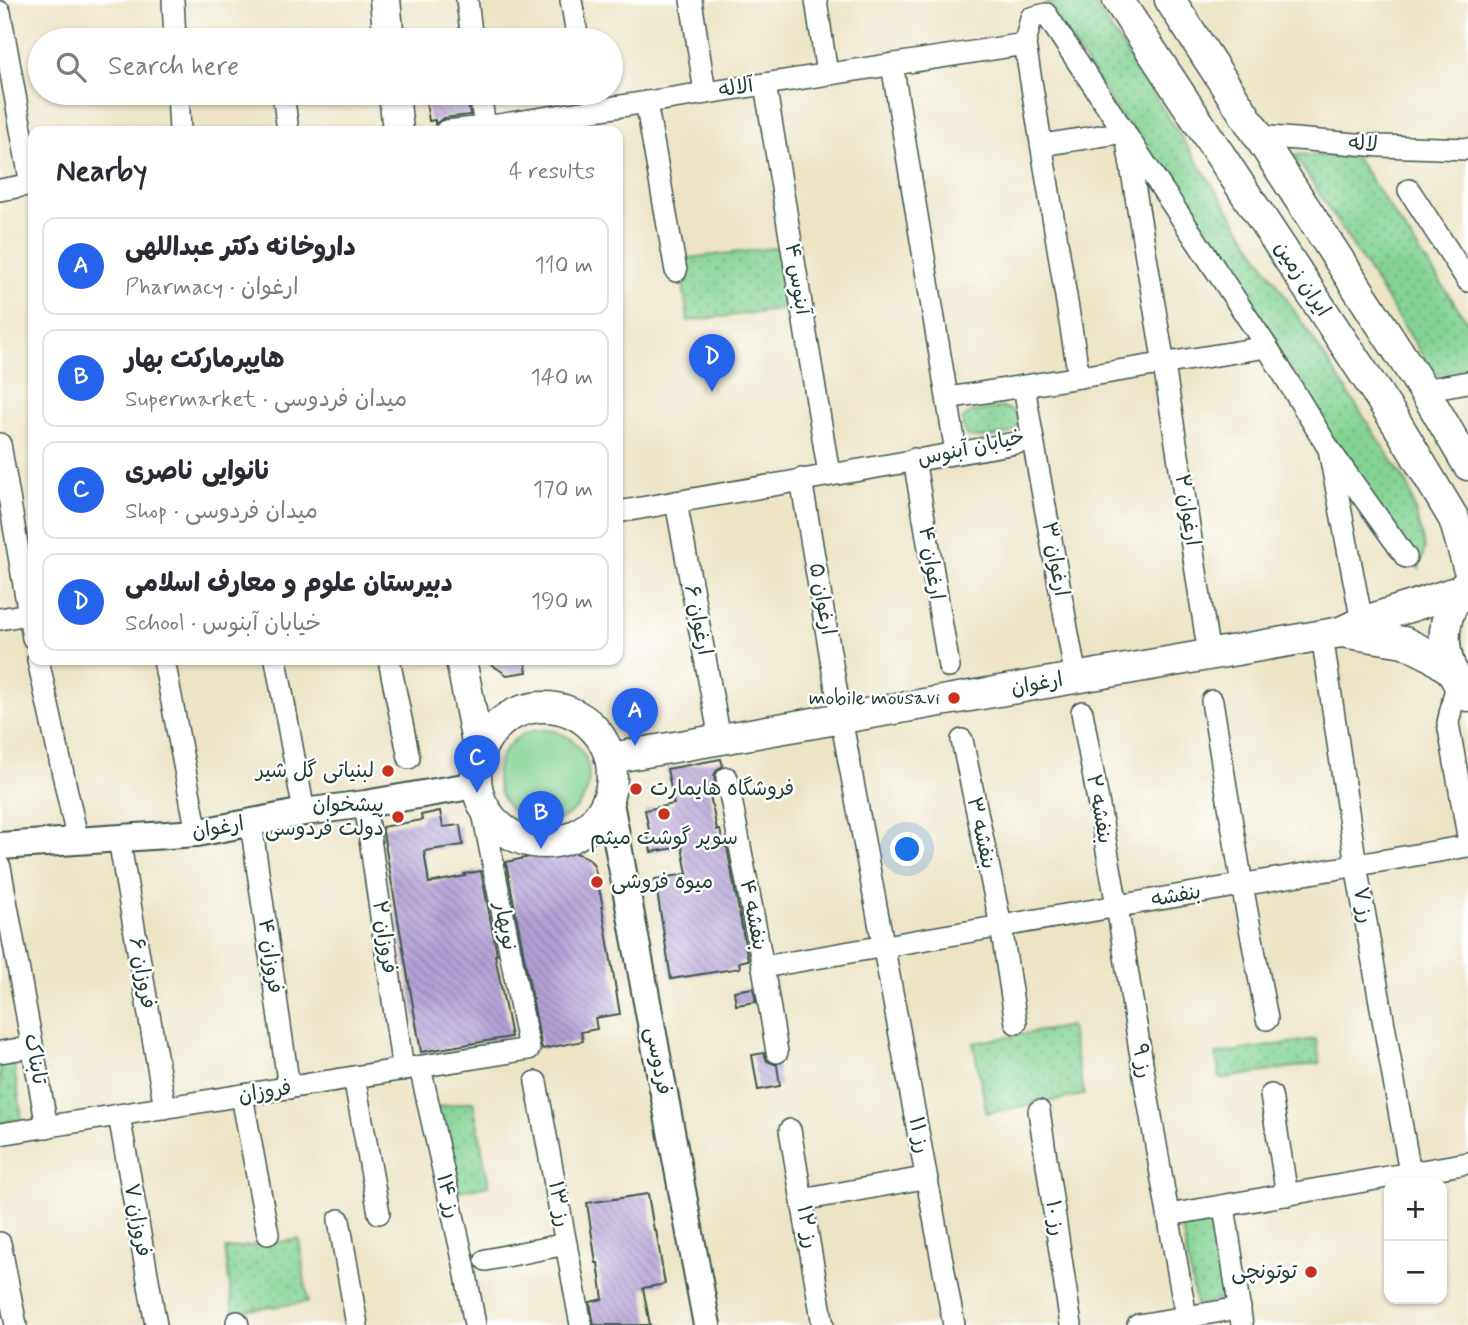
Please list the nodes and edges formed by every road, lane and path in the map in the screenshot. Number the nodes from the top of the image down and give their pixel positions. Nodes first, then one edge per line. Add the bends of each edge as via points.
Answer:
1 (173, 0) edge
2 (385, 0) edge
3 (467, 0) edge
4 (571, 0) edge
5 (691, 0) edge
6 (816, 0) edge
7 (1118, 0) edge
8 (1170, 0) edge
9 (0, 12) edge
10 (174, 28) edge
11 (388, 28) edge
12 (470, 28) edge
13 (576, 28) edge
14 (1025, 44) junction
15 (892, 64) junction
16 (827, 74) junction
17 (765, 84) junction
18 (705, 93) junction
19 (623, 102) edge
20 (646, 102) junction
21 (179, 105) edge
22 (285, 105) edge
23 (395, 105) edge
24 (482, 105) edge
25 (577, 105) edge
26 (180, 126) edge
27 (287, 126) edge
28 (397, 126) edge
29 (485, 126) edge
30 (489, 126) edge
31 (1125, 132) junction
32 (1259, 136) junction
33 (1042, 145) junction
34 (1468, 149) edge
35 (28, 163) edge
36 (28, 186) edge
37 (0, 190) edge
38 (1409, 190) dead end
39 (676, 271) dead end
40 (1468, 281) edge
41 (1267, 347) junction
42 (1164, 365) junction
43 (1079, 377) junction
44 (1468, 382) edge
45 (1024, 386) junction
46 (1423, 390) junction
47 (948, 398) junction
48 (1033, 440) junction
49 (0, 444) edge
50 (1329, 449) junction
51 (956, 452) junction
52 (914, 459) junction
53 (1468, 465) edge
54 (829, 474) junction
55 (801, 479) junction
56 (676, 502) junction
57 (623, 511) edge
58 (1462, 523) edge
59 (1406, 557) dead end
60 (1465, 580) edge
61 (28, 598) edge
62 (28, 614) edge
63 (0, 619) edge
64 (1341, 630) junction
65 (1209, 655) junction
66 (39, 665) edge
67 (165, 665) edge
68 (277, 665) edge
69 (390, 665) edge
70 (462, 665) edge
71 (948, 667) dead end
72 (1076, 678) junction
73 (1459, 683) edge
74 (1212, 701) dead end
75 (1082, 712) dead end
76 (841, 718) junction
77 (720, 739) junction
78 (962, 740) dead end
79 (479, 752) junction
80 (409, 758) dead end
81 (611, 758) junction
82 (727, 778) dead end
83 (478, 794) junction
84 (609, 797) junction
85 (365, 804) junction
86 (304, 811) junction
87 (251, 823) junction
88 (197, 833) junction
89 (1468, 836) edge
90 (119, 839) junction
91 (78, 842) junction
92 (0, 846) edge
93 (1468, 846) edge
94 (1356, 865) junction
95 (0, 867) edge
96 (1242, 885) junction
97 (1117, 906) junction
98 (1000, 926) junction
99 (884, 946) junction
100 (763, 967) junction
101 (1267, 1019) dead end
102 (1016, 1023) dead end
103 (32, 1046) junction
104 (529, 1049) joint
105 (0, 1052) edge
106 (777, 1052) dead end
107 (411, 1068) junction
108 (354, 1077) junction
109 (536, 1082) dead end
110 (289, 1088) junction
111 (1270, 1095) dead end
112 (242, 1096) junction
113 (165, 1108) junction
114 (1039, 1111) dead end
115 (119, 1115) junction
116 (47, 1127) junction
117 (790, 1130) dead end
118 (0, 1134) edge
119 (1468, 1163) edge
120 (1410, 1173) junction
121 (918, 1179) dead end
122 (1287, 1195) junction
123 (802, 1200) junction
124 (1224, 1206) junction
125 (379, 1213) dead end
126 (1169, 1215) junction
127 (339, 1220) dead end
128 (268, 1234) dead end
129 (0, 1242) edge
130 (566, 1244) junction
131 (486, 1260) dead end
132 (1241, 1316) edge
133 (1186, 1317) junction
134 (16, 1325) edge
135 (156, 1325) edge
136 (356, 1325) edge
137 (475, 1325) edge
138 (581, 1325) edge
139 (706, 1325) edge
140 (824, 1325) edge
141 (954, 1325) edge
142 (1071, 1325) edge
143 (1138, 1325) edge

1 - 10 street
2 - 11 main road
3 - 12 street
4 - 13 street
5 - 18 street
6 - 16 street
7 - 58 main road, ایران زمین
8 - 32 main road, ایران زمین
9 - 35 street
14 - 15 street, آلاله
14 - 31 street via 1031,18 1046,14
14 - 33 street
15 - 16 street, آلاله
15 - 47 street
16 - 17 street, آلاله
17 - 18 street, آلاله
17 - 54 street, آبنوس ۴
18 - 20 street, آلاله
19 - 20 street, آلاله
20 - 39 street
21 - 26 street
22 - 27 street
23 - 28 main road
24 - 29 street
25 - 30 street, آلاله
31 - 33 street
31 - 41 street
31 - 42 street, ارغوان ۲
32 - 34 street, لاله
32 - 46 main road, ایران زمین
33 - 43 street
36 - 37 street
38 - 40 street
41 - 42 street
41 - 50 street
42 - 43 street
42 - 65 street, ارغوان ۲
43 - 45 street
44 - 46 street
45 - 47 street
45 - 48 street, خیابان آبنوس
46 - 53 main road, ایران زمین
47 - 51 street
48 - 51 street, خیابان آبنوس
48 - 72 street, ارغوان ۳
49 - 61 street
50 - 59 street
50 - 64 street, رز ۷
51 - 52 street, خیابان آبنوس
52 - 54 street, خیابان آبنوس
52 - 71 street, ارغوان ۴
54 - 55 street, خیابان آبنوس
55 - 56 street, خیابان آبنوس
55 - 76 street, ارغوان ۵
56 - 57 street, خیابان آبنوس
56 - 77 street, ارغوان ۶
58 - 60 main road, ایران زمین
60 - 64 main road, ارغوان
60 - 73 main road via 1450,607 1444,632 1447,659
62 - 63 street
64 - 65 main road, ارغوان
64 - 73 main road via 1404,642 1430,655
64 - 94 street, رز ۷
65 - 72 main road, ارغوان
66 - 91 street
67 - 88 street
68 - 86 street
69 - 80 street
70 - 79 main road
72 - 76 main road, ارغوان
73 - 89 street via 1448,723
74 - 96 street
75 - 97 street, بنفشه ۲
76 - 77 main road, ارغوان
76 - 99 street
77 - 81 main road, ارغوان
78 - 98 street, بنفشه ۳
79 - 81 main road via 501,721 537,707 575,714 591,725
79 - 83 main road via 475,769
81 - 84 main road
82 - 100 street, بنفشه ۴
83 - 84 main road via 492,820 507,833 526,842 547,844 586,831
83 - 85 street, ارغوان
83 - 104 street, نوبهار
84 - 139 street, فردوسی
85 - 86 street, ارغوان
85 - 107 street, فروزان ۲
86 - 87 street, ارغوان
87 - 88 street, ارغوان
87 - 110 street, فروزان ۴
88 - 90 street, ارغوان
90 - 91 street, ارغوان
90 - 113 street, فروزان ۶
91 - 92 street, ارغوان
93 - 94 street, بنفشه
94 - 96 street, بنفشه
94 - 120 street, رز ۷
95 - 103 street, تابناک
96 - 97 street, بنفشه
96 - 101 street
97 - 98 street, بنفشه
97 - 126 street, رز ۹
98 - 99 street, بنفشه
98 - 102 street
99 - 100 street, بنفشه
99 - 141 street, رز ۱۱
100 - 106 street, بنفشه ۴
103 - 105 street
103 - 116 street, تابناک
104 - 107 street, فروزان
107 - 108 street, فروزان
107 - 137 street, رز ۱۴ via 464,1264
108 - 110 street, فروزان
108 - 125 street
109 - 130 street, رز ۱۳
110 - 112 street, فروزان
111 - 122 street
112 - 113 street, فروزان
112 - 128 street
113 - 115 street, فروزان
114 - 142 street, رز ۱۰
115 - 116 street, فروزان
115 - 135 street, فروزان ۷
116 - 118 street, فروزان
117 - 123 street, رز ۱۲
119 - 120 street
120 - 122 street
121 - 123 street
122 - 124 street
123 - 140 street, رز ۱۲
124 - 126 street
124 - 132 street
126 - 133 street, رز ۹
127 - 136 street
129 - 134 street
130 - 131 street
130 - 138 street, رز ۱۳
132 - 133 street
133 - 143 street

